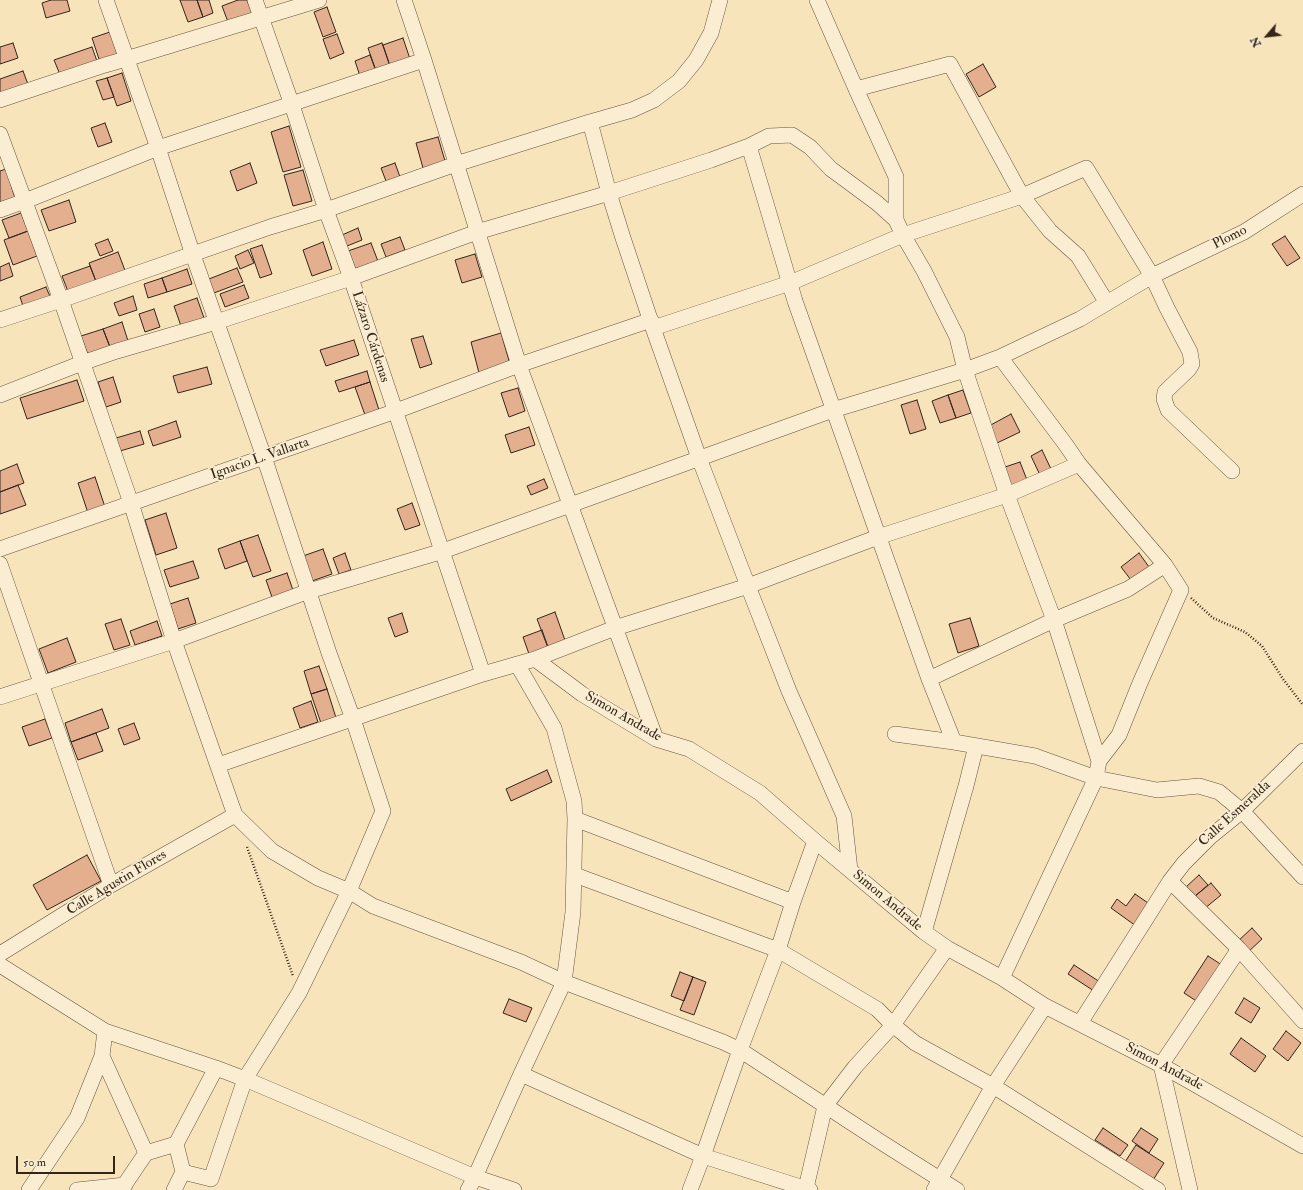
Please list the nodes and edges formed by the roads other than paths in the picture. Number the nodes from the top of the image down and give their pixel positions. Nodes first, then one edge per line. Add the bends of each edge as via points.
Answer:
1 (106, 0) edge
2 (255, 0) edge
3 (320, 0) edge
4 (404, 0) edge
5 (720, 0) edge
6 (817, 0) edge
7 (262, 17) junction
8 (126, 60) junction
9 (424, 60) junction
10 (856, 89) junction
11 (0, 100) edge
12 (292, 104) junction
13 (590, 122) junction
14 (0, 134) edge
15 (749, 146) junction
16 (158, 148) junction
17 (456, 164) junction
18 (609, 194) junction
19 (1303, 194) edge
20 (1022, 196) junction
21 (25, 201) junction
22 (0, 210) edge
23 (326, 210) junction
24 (896, 220) junction
25 (477, 232) junction
26 (903, 236) junction
27 (193, 255) junction
28 (1152, 276) junction
29 (351, 278) junction
30 (790, 284) junction
31 (61, 300) junction
32 (1107, 303) junction
33 (0, 320) edge
34 (216, 322) junction
35 (652, 324) junction
36 (1000, 357) junction
37 (82, 363) junction
38 (519, 365) junction
39 (965, 370) junction
40 (0, 395) edge
41 (833, 410) junction
42 (396, 411) junction
43 (264, 457) junction
44 (699, 458) junction
45 (1079, 464) junction
46 (1232, 471) dead end
47 (1007, 495) junction
48 (131, 503) junction
49 (570, 506) junction
50 (878, 537) junction
51 (0, 549) edge
52 (443, 551) junction
53 (0, 564) edge
54 (1165, 565) junction
55 (748, 586) junction
56 (309, 591) junction
57 (1054, 620) junction
58 (615, 628) junction
59 (174, 641) junction
60 (535, 659) junction
61 (517, 664) junction
62 (483, 674) junction
63 (929, 679) junction
64 (41, 684) junction
65 (0, 697) edge
66 (353, 719) junction
67 (895, 734) dead end
68 (656, 739) junction
69 (954, 742) junction
70 (976, 746) junction
71 (1303, 751) edge
72 (1099, 760) junction
73 (218, 765) junction
74 (1096, 778) junction
75 (1242, 811) junction
76 (235, 815) junction
77 (576, 819) junction
78 (815, 842) junction
79 (850, 870) junction
80 (575, 875) junction
81 (1303, 877) edge
82 (1170, 881) junction
83 (111, 885) junction
84 (349, 891) junction
85 (793, 902) junction
86 (924, 932) junction
87 (947, 948) junction
88 (1239, 949) junction
89 (778, 950) junction
90 (0, 954) edge
91 (0, 965) edge
92 (1002, 978) junction
93 (564, 982) junction
94 (1045, 1006) junction
95 (1303, 1021) edge
96 (1080, 1023) junction
97 (893, 1025) junction
98 (105, 1031) junction
99 (740, 1050) junction
100 (102, 1056) junction
101 (1161, 1065) junction
102 (216, 1068) junction
103 (521, 1074) junction
104 (245, 1079) junction
105 (993, 1086) junction
106 (825, 1106) junction
107 (176, 1144) junction
108 (1303, 1146) edge
109 (146, 1153) junction
110 (703, 1156) junction
111 (183, 1172) junction
112 (475, 1177) junction
113 (938, 1185) edge
114 (123, 1187) edge
115 (808, 1189) edge
116 (28, 1190) edge
117 (77, 1190) edge
118 (174, 1190) edge
119 (468, 1190) edge
120 (514, 1190) edge
121 (690, 1190) edge
122 (957, 1190) edge
123 (1158, 1190) edge
124 (1190, 1190) edge

1 - 8 street
2 - 7 street, Lázaro Cárdenas
3 - 7 street
4 - 9 street
5 - 13 street via 711,33 696,60 679,81 654,100 632,110
6 - 10 street
7 - 8 street
7 - 12 street, Lázaro Cárdenas
8 - 11 street
8 - 16 street
9 - 12 street
9 - 17 street
10 - 20 street via 950,64
10 - 24 street via 896,177
12 - 16 street
12 - 23 street, Lázaro Cárdenas
13 - 17 street
13 - 18 street
14 - 21 street
15 - 18 street
15 - 24 street via 769,136 792,134 810,147 831,169
15 - 30 street
16 - 21 street
16 - 27 street
17 - 23 street
17 - 25 street
18 - 25 street
18 - 35 street
19 - 28 street, Plomo via 1244,232
20 - 26 street, Ignacio L. Vallarta
20 - 28 street, Ignacio L. Vallarta via 1086,168
20 - 32 street via 1050,231 1078,256
21 - 22 street
21 - 31 street
23 - 27 street
23 - 29 street, Lázaro Cárdenas
24 - 26 street
25 - 29 street
25 - 38 street
26 - 30 street, Ignacio L. Vallarta
26 - 39 street via 924,271 957,338
27 - 31 street
27 - 34 street
28 - 32 street, Plomo
28 - 46 street via 1190,352 1192,364 1165,392 1164,399 1168,410
29 - 34 street
29 - 42 street, Lázaro Cárdenas
30 - 35 street, Ignacio L. Vallarta
30 - 41 street
31 - 33 street
31 - 37 street
32 - 36 street, Plomo via 1080,319
34 - 37 street
34 - 43 street
35 - 38 street, Ignacio L. Vallarta
35 - 44 street
36 - 39 street, Plomo
36 - 45 street
37 - 40 street
37 - 48 street
38 - 42 street, Ignacio L. Vallarta
38 - 49 street
39 - 41 street, Plomo
39 - 47 street
41 - 44 street, Plomo
41 - 50 street
42 - 43 street, Ignacio L. Vallarta
42 - 52 street, Lázaro Cárdenas
43 - 48 street, Ignacio L. Vallarta
43 - 56 street
44 - 49 street, Plomo
44 - 55 street
45 - 47 street
45 - 54 street
47 - 50 street
47 - 57 street
48 - 51 street, Ignacio L. Vallarta
48 - 59 street
49 - 52 street, Plomo
49 - 58 street
50 - 55 street
50 - 63 street
52 - 56 street, Plomo
52 - 62 street, Lázaro Cárdenas
53 - 64 street
54 - 57 street via 1128,589
54 - 72 street via 1181,590 1119,735
55 - 58 street
55 - 79 street via 789,690 844,816
56 - 59 street, Plomo
56 - 66 street
57 - 63 street
57 - 72 street
58 - 60 street
58 - 68 street
59 - 64 street, Plomo
59 - 73 street
60 - 61 street
60 - 68 street, Simon Andrade via 582,694
61 - 62 street
61 - 77 street via 554,728 574,801
62 - 66 street
63 - 69 street
64 - 65 street, Plomo
64 - 83 street
66 - 73 street
66 - 84 street via 383,811
67 - 69 street
68 - 78 street, Simon Andrade via 689,749 760,793
69 - 70 street
70 - 74 street via 1035,756
70 - 86 street
71 - 75 street, Calle Esmeralda
72 - 74 street
73 - 76 street
74 - 75 street via 1157,790 1199,786 1219,792
74 - 92 street
75 - 81 street
75 - 82 street, Calle Esmeralda via 1210,837
76 - 83 street, Calle Agustin Flores
76 - 84 street via 272,851 318,878
77 - 80 street
77 - 85 street
78 - 79 street, Simon Andrade
78 - 85 street
79 - 86 street, Simon Andrade
80 - 89 street
80 - 93 street
82 - 88 street
82 - 96 street, Calle Esmeralda
83 - 90 street, Calle Agustin Flores
84 - 93 street via 374,906 521,962
84 - 104 street via 299,993
85 - 89 street
86 - 87 street, Simon Andrade
87 - 92 street, Simon Andrade
87 - 97 street
88 - 95 street
88 - 101 street
89 - 97 street via 877,1009
89 - 99 street
91 - 98 street
92 - 94 street, Simon Andrade
93 - 99 street
93 - 103 street
94 - 96 street, Simon Andrade
94 - 105 street
96 - 101 street, Simon Andrade
97 - 105 street via 915,1043
97 - 106 street via 855,1067
98 - 100 street
98 - 102 street
99 - 106 street
99 - 110 street
100 - 109 street
100 - 116 street via 77,1118
101 - 108 street, Simon Andrade
101 - 124 street
102 - 104 street
102 - 107 street
103 - 110 street
103 - 112 street
104 - 111 street via 211,1179
104 - 112 street
105 - 113 street
105 - 123 street
106 - 113 street
106 - 115 street
107 - 109 street
107 - 111 street
109 - 114 street
110 - 115 street
110 - 121 street
111 - 118 street
112 - 119 street
112 - 120 street
113 - 122 street
114 - 117 street

